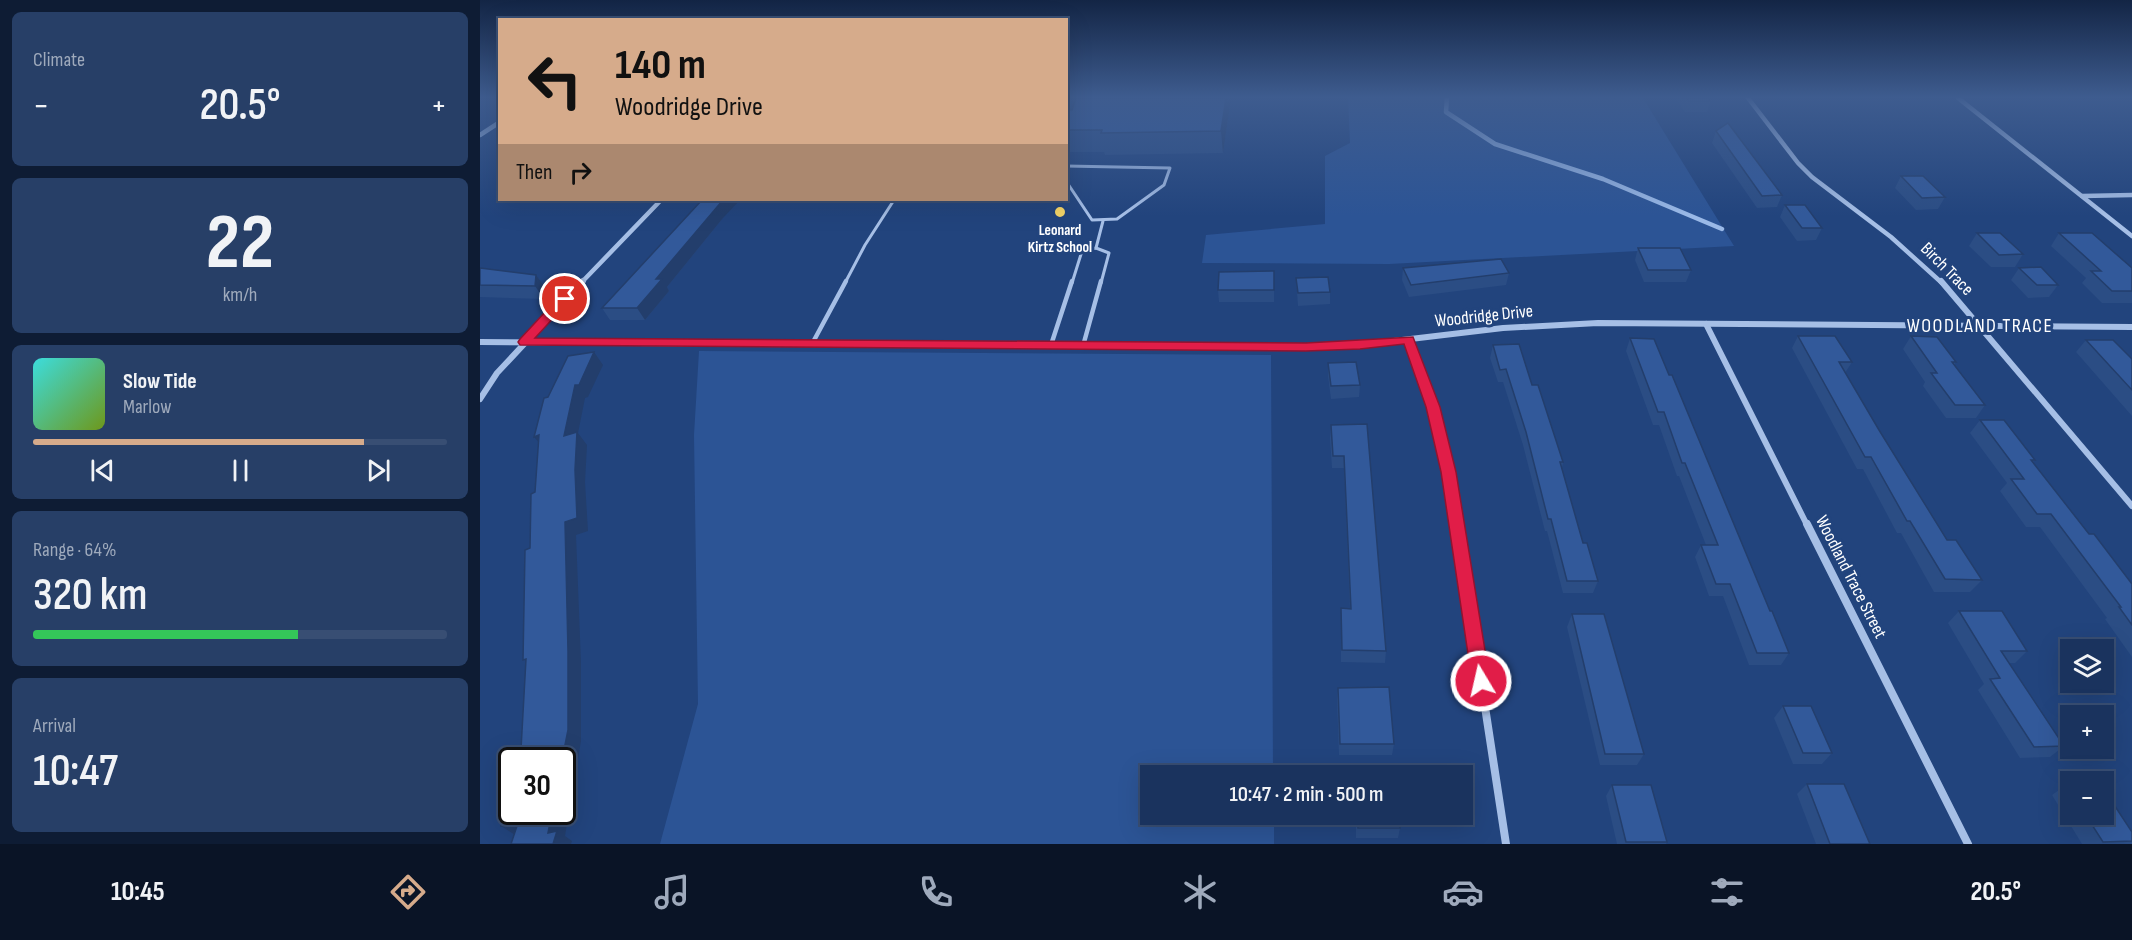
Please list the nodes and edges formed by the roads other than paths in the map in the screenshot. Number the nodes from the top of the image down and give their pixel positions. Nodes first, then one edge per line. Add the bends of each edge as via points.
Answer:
1 (1778, 137) edge
2 (2008, 137) edge
3 (1068, 166) edge
4 (1068, 185) edge
5 (2132, 195) edge
6 (2082, 196) junction
7 (660, 201) edge
8 (893, 201) edge
9 (1103, 221) junction
10 (2132, 236) edge
11 (1096, 248) junction
12 (1706, 324) junction
13 (1980, 326) junction
14 (2132, 327) edge
15 (1409, 340) junction
16 (480, 342) edge
17 (525, 342) junction
18 (812, 344) junction
19 (1051, 345) junction
20 (1083, 346) junction
21 (480, 399) edge
22 (2132, 506) edge
23 (1506, 844) edge
24 (1968, 844) edge

1 - 13 street, Birch Trace via 1812,177 1920,261
2 - 6 street
3 - 9 lane via 1170,168 1164,185 1117,219
4 - 9 lane via 1092,220
5 - 6 street
6 - 10 street
7 - 17 street
8 - 18 lane
9 - 11 lane
11 - 19 lane via 1082,251
11 - 20 lane via 1109,253
12 - 13 street, Woodridge Drive
12 - 15 street, Woodridge Drive via 1552,324
12 - 24 street, Woodland Trace Street
13 - 14 street, Woodridge Drive
13 - 22 street, Birch Trace
15 - 20 street, Woodridge Drive via 1306,347
15 - 23 street via 1433,407 1449,472
16 - 17 street, Woodridge Drive
17 - 18 street, Woodridge Drive
17 - 21 street
18 - 19 street, Woodridge Drive
19 - 20 street, Woodridge Drive

